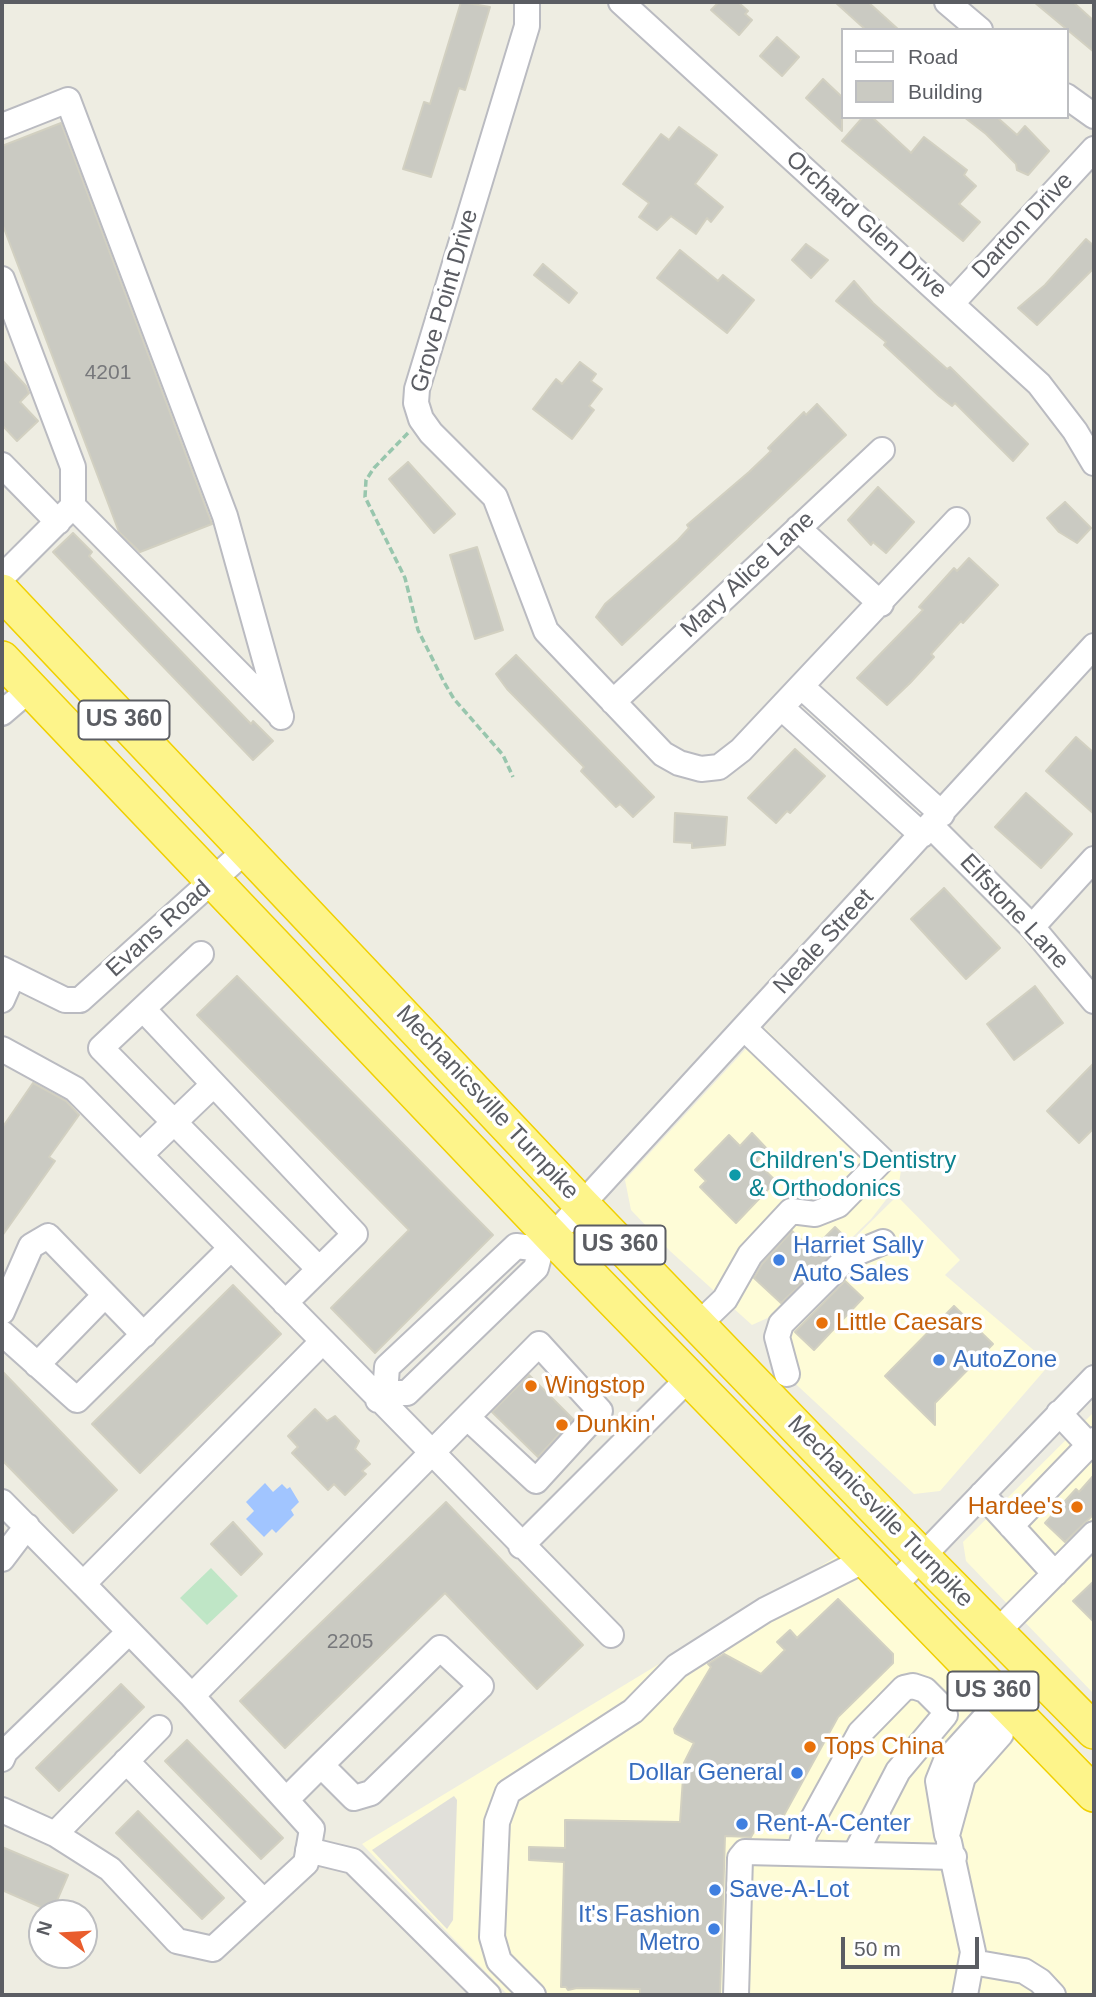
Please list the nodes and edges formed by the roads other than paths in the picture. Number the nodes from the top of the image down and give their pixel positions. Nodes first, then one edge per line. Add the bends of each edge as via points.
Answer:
1 (527, 2) edge
2 (621, 2) edge
3 (947, 2) edge
4 (978, 28) edge
5 (1068, 97) edge
6 (1094, 116) edge
7 (2, 127) edge
8 (1094, 149) edge
9 (2, 279) edge
10 (952, 303) junction
11 (882, 450) dead end
12 (1094, 463) edge
13 (2, 465) edge
14 (66, 514) junction
15 (957, 520) dead end
16 (798, 528) junction
17 (2, 578) edge
18 (2, 592) edge
19 (881, 604) junction
20 (1094, 646) edge
21 (2, 659) edge
22 (802, 687) junction
23 (30, 689) junction
24 (613, 702) junction
25 (782, 708) junction
26 (2, 713) edge
27 (931, 825) junction
28 (245, 851) junction
29 (1094, 859) edge
30 (213, 880) junction
31 (1032, 927) junction
32 (201, 954) dead end
33 (8, 972) edge
34 (2, 1000) edge
35 (1094, 1000) edge
36 (143, 1009) junction
37 (744, 1028) junction
38 (2, 1049) edge
39 (213, 1085) junction
40 (174, 1122) junction
41 (140, 1155) junction
42 (582, 1205) junction
43 (883, 1242) dead end
44 (547, 1243) junction
45 (231, 1248) junction
46 (319, 1269) junction
47 (104, 1295) junction
48 (285, 1303) junction
49 (2, 1312) edge
50 (698, 1325) junction
51 (2, 1333) edge
52 (144, 1335) junction
53 (323, 1342) junction
54 (37, 1365) junction
55 (787, 1374) dead end
56 (689, 1378) junction
57 (1094, 1378) edge
58 (381, 1397) junction
59 (1059, 1413) junction
60 (469, 1419) junction
61 (1091, 1442) edge
62 (433, 1455) junction
63 (982, 1494) junction
64 (2, 1502) edge
65 (1011, 1526) junction
66 (27, 1527) junction
67 (1094, 1534) edge
68 (522, 1546) junction
69 (922, 1557) junction
70 (2, 1559) edge
71 (865, 1560) junction
72 (1055, 1574) junction
73 (83, 1584) junction
74 (892, 1588) junction
75 (129, 1632) junction
76 (997, 1632) junction
77 (611, 1635) dead end
78 (1037, 1672) junction
79 (192, 1696) junction
80 (1003, 1709) junction
81 (159, 1728) dead end
82 (1094, 1731) edge
83 (2, 1759) edge
84 (126, 1761) junction
85 (321, 1765) junction
86 (1094, 1794) edge
87 (286, 1800) junction
88 (2, 1810) edge
89 (55, 1834) junction
90 (951, 1846) junction
91 (308, 1850) junction
92 (799, 1853) junction
93 (855, 1854) junction
94 (264, 1902) junction
95 (499, 1961) junction
96 (972, 1962) junction
97 (482, 1989) edge
98 (533, 1995) edge
99 (736, 1995) edge
100 (965, 1995) edge
101 (1053, 1995) edge

1 - 24 street, Grove Point Drive via 527,26 416,403 421,419 495,497 547,631
2 - 10 street, Orchard Glen Drive
3 - 4 street
5 - 6 street
7 - 14 street via 68,100 225,516 281,717
8 - 10 street, Darton Drive
9 - 14 street via 73,467
10 - 12 street, Orchard Glen Drive via 1039,384
11 - 16 street, Mary Alice Lane
13 - 14 street
14 - 17 street
15 - 19 street, Grove Point Drive
16 - 19 street
16 - 24 street, Mary Alice Lane
18 - 28 highway, Mechanicsville Turnpike / US 360
19 - 22 street, Grove Point Drive
20 - 27 street, Neale Street
21 - 23 highway, Mechanicsville Turnpike / US 360
22 - 25 street, Grove Point Drive
22 - 27 street
23 - 26 street
23 - 30 highway, Mechanicsville Turnpike / US 360
24 - 25 street, Grove Point Drive via 663,754 701,769 719,767
25 - 27 street
27 - 31 street, Elfstone Lane
27 - 37 street, Neale Street
28 - 30 street, Evans Road
28 - 42 highway, Mechanicsville Turnpike / US 360
29 - 31 street
30 - 33 street, Evans Road via 80,1000 65,1000
30 - 44 highway, Mechanicsville Turnpike / US 360
31 - 35 street, Elfstone Lane
32 - 36 street
33 - 34 street
36 - 39 street
36 - 40 street via 101,1048
37 - 42 street, Neale Street
37 - 50 street via 882,1160 838,1205 815,1214 791,1211 750,1255 725,1299
38 - 41 street via 75,1089
39 - 40 street
39 - 46 street via 355,1234
40 - 41 street
40 - 46 street
41 - 45 street
42 - 44 street, Neale Street
42 - 50 highway, Mechanicsville Turnpike / US 360
43 - 55 street via 849,1256 781,1324 777,1337
44 - 56 highway, Mechanicsville Turnpike / US 360
44 - 58 street via 516,1246 387,1367
45 - 48 street
45 - 52 street
46 - 48 street
47 - 49 street via 48,1236 31,1246
47 - 52 street
47 - 54 street
48 - 53 street
50 - 69 highway, Mechanicsville Turnpike / US 360
51 - 54 street
52 - 54 street via 77,1400
53 - 58 street
53 - 73 street
56 - 68 street
56 - 71 highway, Mechanicsville Turnpike / US 360
57 - 59 street
58 - 62 street
59 - 61 street
59 - 63 street
60 - 60 street via 539,1344 600,1411 536,1481
60 - 62 street
61 - 65 street
62 - 68 street
62 - 79 street
63 - 65 street
63 - 69 street
64 - 66 street
65 - 72 street
66 - 70 street
66 - 73 street
67 - 72 street
68 - 77 street
69 - 74 street
69 - 76 highway, Mechanicsville Turnpike / US 360
71 - 74 highway, Mechanicsville Turnpike / US 360
71 - 95 street via 765,1610 677,1666 633,1711 508,1792 497,1822 492,1914
72 - 76 street
73 - 75 street
74 - 80 highway, Mechanicsville Turnpike / US 360
75 - 79 street
75 - 83 street
76 - 78 highway, Mechanicsville Turnpike / US 360
78 - 80 street
78 - 82 highway, Mechanicsville Turnpike / US 360
79 - 87 street
80 - 86 highway, Mechanicsville Turnpike / US 360
80 - 90 street via 984,1719 946,1761 938,1781
81 - 84 street
84 - 89 street
84 - 94 street
85 - 85 street via 440,1648 481,1686 371,1793 354,1798
85 - 87 street
87 - 91 street via 312,1829
88 - 89 street
89 - 94 street via 110,1868 177,1941 213,1949
90 - 93 street
90 - 96 street
91 - 94 street via 306,1863
91 - 97 street via 353,1861
92 - 93 street
92 - 93 street via 805,1833 860,1733 904,1688 925,1690 945,1715 898,1770
92 - 99 street via 745,1852 740,1858
95 - 97 street
95 - 98 street
96 - 100 street
96 - 101 street via 1024,1971

